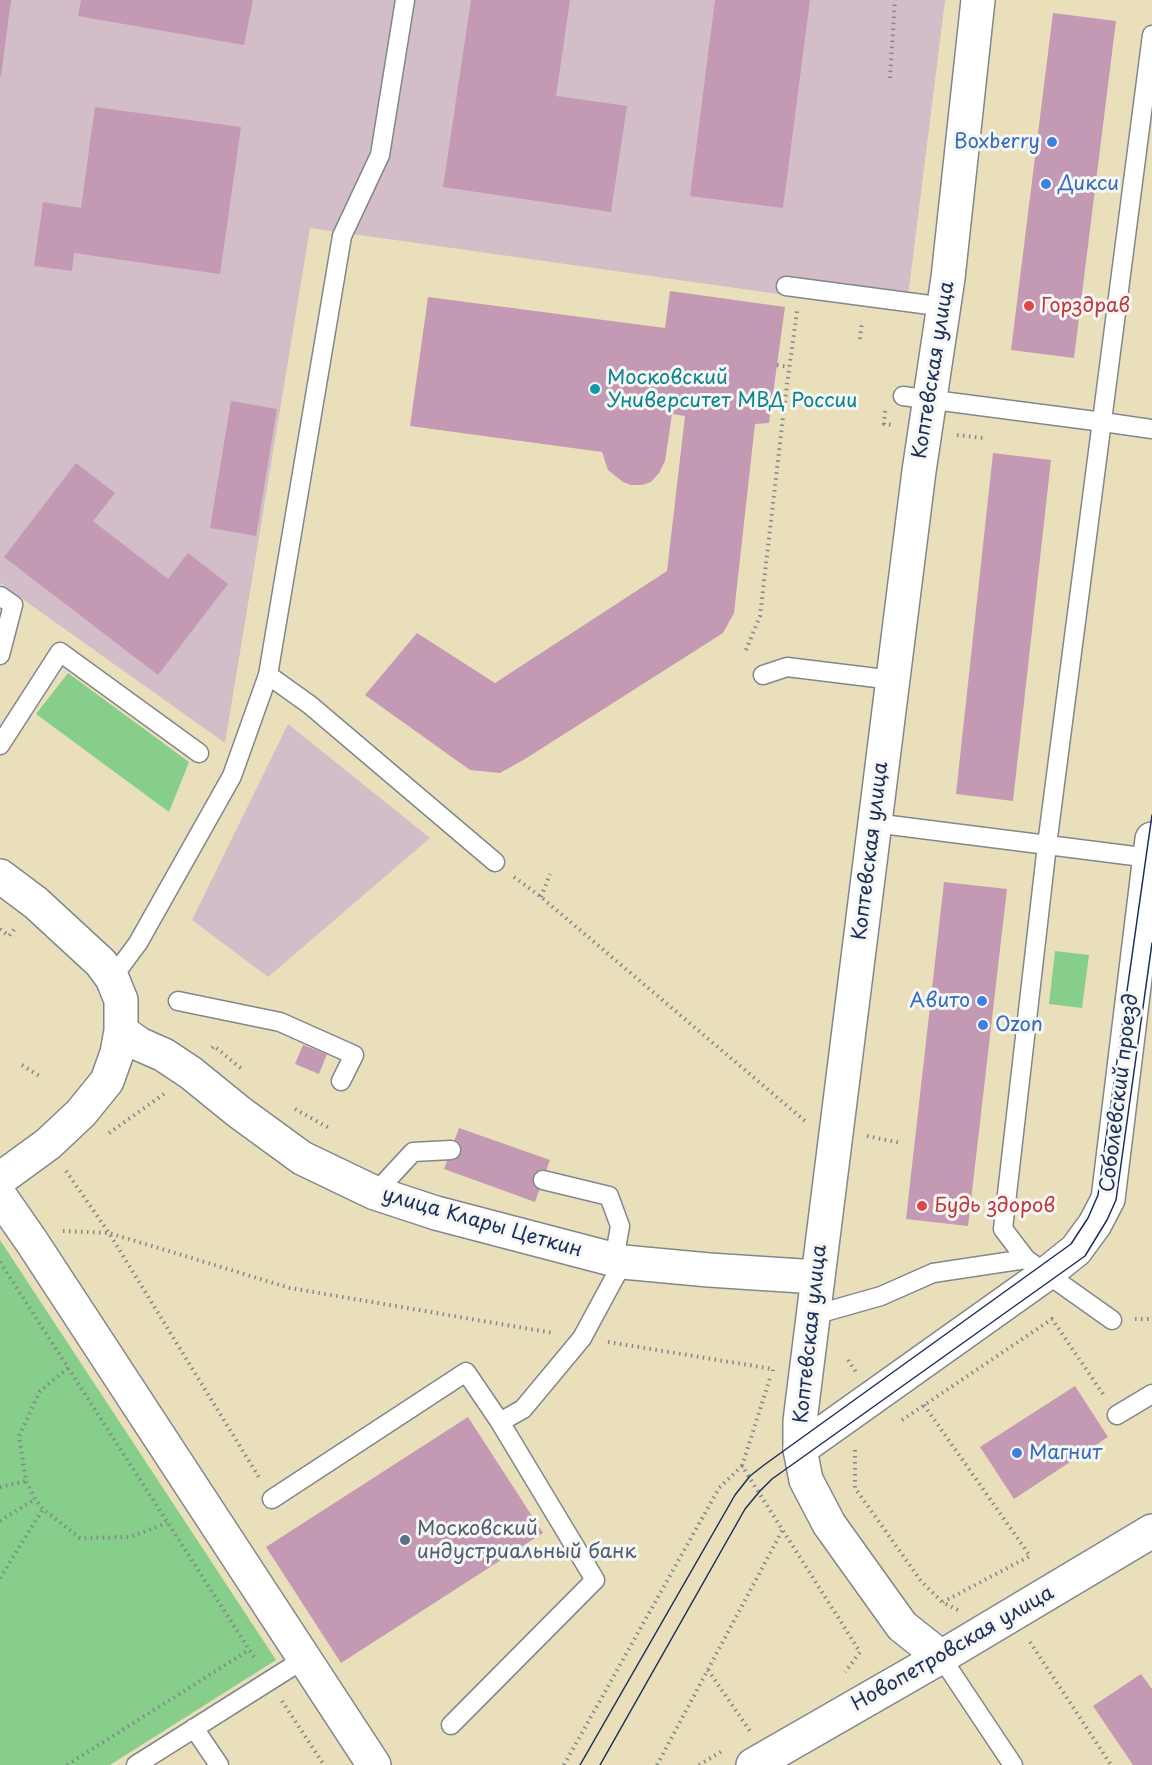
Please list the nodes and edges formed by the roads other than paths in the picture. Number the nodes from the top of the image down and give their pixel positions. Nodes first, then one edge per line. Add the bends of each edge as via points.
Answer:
1 (405, 0) edge
2 (978, 0) edge
3 (1152, 35) edge
4 (793, 287) road end
5 (945, 307) junction
6 (917, 398) junction
7 (1103, 422) junction
8 (1152, 429) edge
9 (0, 596) edge
10 (0, 654) edge
11 (268, 675) junction
12 (763, 675) dead end
13 (893, 680) junction
14 (0, 745) edge
15 (199, 753) dead end
16 (874, 823) junction
17 (1047, 845) junction
18 (1151, 849) edge
19 (495, 862) road end
20 (0, 876) edge
21 (112, 978) junction
22 (178, 1000) dead end
23 (1141, 1008) edge
24 (122, 1031) junction
25 (341, 1081) dead end
26 (451, 1150) dead end
27 (0, 1179) edge
28 (543, 1180) dead end
29 (375, 1193) junction
30 (0, 1196) edge
31 (618, 1261) junction
32 (1036, 1266) junction
33 (817, 1277) junction
34 (814, 1315) junction
35 (1112, 1320) dead end
36 (1152, 1394) edge
37 (1117, 1415) road end
38 (500, 1422) junction
39 (800, 1449) junction
40 (272, 1499) road end
41 (1152, 1531) edge
42 (941, 1657) junction
43 (304, 1659) junction
44 (451, 1725) dead end
45 (194, 1728) junction
46 (744, 1750) edge
47 (136, 1765) edge
48 (219, 1765) edge
49 (374, 1765) edge
50 (1013, 1765) edge

1 - 11 lane via 380,156 342,236
2 - 5 street, Коптевская улица
3 - 7 lane
4 - 5 lane
5 - 6 street, Коптевская улица
6 - 7 lane
6 - 13 street, Коптевская улица via 919,471
7 - 8 lane
7 - 17 lane
9 - 10 lane via 13,605
11 - 19 lane via 310,705
11 - 21 lane via 232,776 138,943
12 - 13 lane via 787,667
13 - 16 street, Коптевская улица
14 - 15 lane via 60,652
16 - 17 lane
16 - 33 street, Коптевская улица
17 - 18 lane
17 - 32 lane via 1003,1229
18 - 23 street, Соболевский проезд
20 - 21 street via 36,903
21 - 24 street via 121,1000
22 - 25 lane via 280,1022 354,1055
23 - 32 street, Соболевский проезд via 1108,1199 1076,1250
24 - 27 street via 107,1080 81,1113 48,1144
24 - 29 street, улица Клары Цеткин via 191,1073 303,1158
26 - 29 lane via 413,1152
28 - 31 lane via 609,1196 620,1226
29 - 31 street, улица Клары Цеткин
30 - 43 street
31 - 33 street, улица Клары Цеткин
31 - 38 lane via 582,1338 523,1409
32 - 34 lane via 933,1273 881,1296
32 - 35 lane
32 - 39 street, Соболевский проезд
33 - 34 street, Коптевская улица
34 - 39 street, Коптевская улица
36 - 37 lane
38 - 40 lane via 466,1372
38 - 44 lane via 595,1580
39 - 42 street, Коптевская улица via 806,1480 829,1524 902,1626
41 - 42 street, Новопетровская улица
42 - 46 street, Новопетровская улица
42 - 50 lane
43 - 45 lane
43 - 49 street
45 - 47 lane
45 - 48 lane

